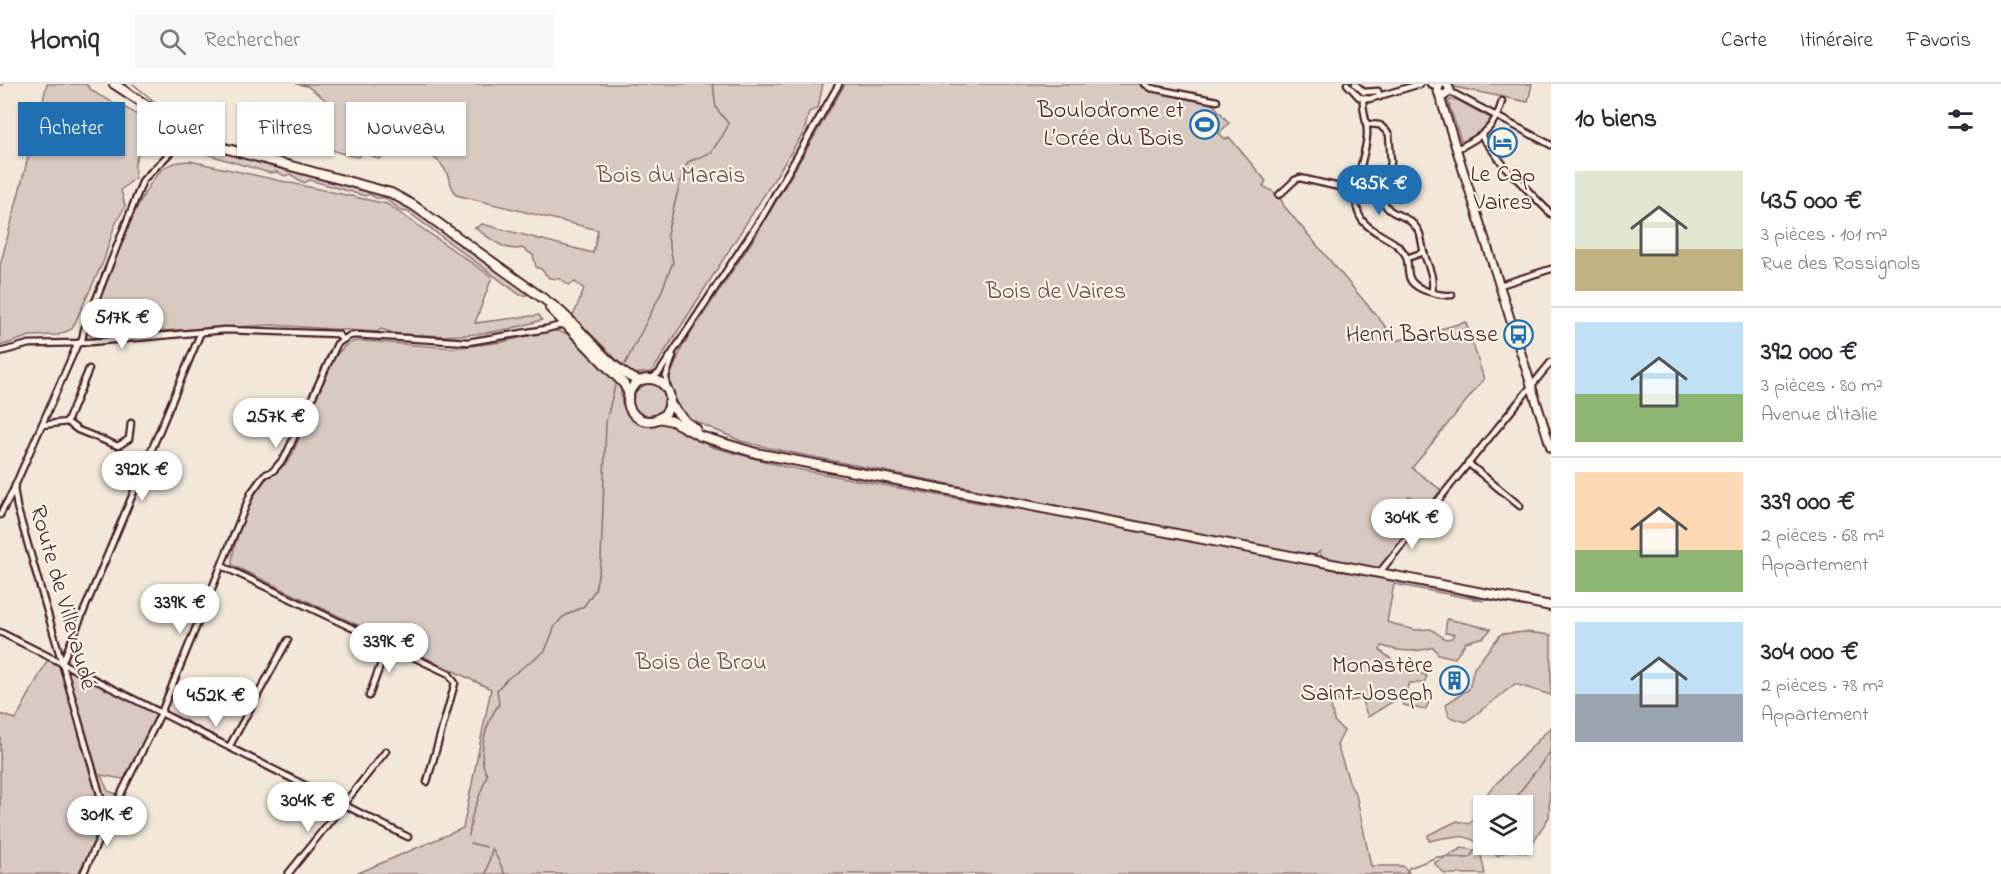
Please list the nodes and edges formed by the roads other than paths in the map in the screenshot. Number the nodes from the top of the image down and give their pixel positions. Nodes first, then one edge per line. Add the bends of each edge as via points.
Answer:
1 (114, 84) edge
2 (120, 84) edge
3 (839, 84) edge
4 (1145, 84) edge
5 (1347, 84) edge
6 (1355, 84) edge
7 (1420, 84) edge
8 (1441, 88) edge
9 (1379, 94) junction
10 (1363, 98) junction
11 (138, 100) junction
12 (1217, 101) dead end
13 (1502, 101) dead end
14 (140, 102) edge
15 (141, 102) edge
16 (147, 102) edge
17 (1496, 116) junction
18 (1367, 124) junction
19 (1482, 137) junction
20 (1551, 145) edge
21 (225, 149) edge
22 (1457, 149) junction
23 (166, 156) edge
24 (1357, 191) junction
25 (1279, 195) dead end
26 (1551, 214) edge
27 (1424, 252) junction
28 (1407, 258) junction
29 (1551, 269) edge
30 (1500, 285) junction
31 (1432, 291) junction
32 (537, 294) junction
33 (1452, 295) dead end
34 (566, 323) junction
35 (201, 332) junction
36 (342, 340) junction
37 (79, 343) junction
38 (595, 345) junction
39 (676, 348) junction
40 (0, 352) edge
41 (1551, 362) edge
42 (89, 369) dead end
43 (645, 380) junction
44 (1532, 385) junction
45 (667, 390) junction
46 (629, 394) junction
47 (669, 403) junction
48 (659, 418) junction
49 (67, 422) junction
50 (131, 423) dead end
51 (42, 425) junction
52 (718, 442) junction
53 (1551, 448) edge
54 (1468, 463) junction
55 (14, 488) junction
56 (1520, 506) dead end
57 (0, 515) edge
58 (222, 566) junction
59 (1379, 573) junction
60 (1551, 606) edge
61 (0, 632) edge
62 (288, 640) dead end
63 (388, 644) junction
64 (62, 663) junction
65 (369, 696) dead end
66 (161, 713) junction
67 (229, 747) junction
68 (386, 751) dead end
69 (427, 782) dead end
70 (344, 805) junction
71 (106, 815) junction
72 (408, 837) dead end
73 (82, 874) edge
74 (288, 874) edge

1 - 11 main road
2 - 16 main road
3 - 39 street via 762,217
4 - 12 street
5 - 10 street
6 - 9 street via 1364,92
7 - 9 street
8 - 17 street
8 - 22 main road
9 - 10 street via 1372,99
10 - 18 street
11 - 14 street
11 - 15 main road
13 - 17 street
17 - 19 street
17 - 20 street
18 - 24 street
18 - 27 street via 1380,125 1390,138 1385,205 1416,226
19 - 22 street
19 - 26 street
21 - 32 main road via 391,194
22 - 30 main road
23 - 37 street, Route de Villevaudé via 143,180
24 - 25 street via 1300,178
24 - 28 street via 1362,219 1398,245
27 - 28 street
27 - 31 street via 1432,271
28 - 31 street via 1412,283
29 - 30 street
30 - 44 main road
31 - 33 street
32 - 34 main road
32 - 38 main road via 569,318
34 - 36 street via 468,342 355,335
34 - 38 street
34 - 46 main road
35 - 36 street via 252,329 338,334
35 - 37 street
35 - 64 street
36 - 58 street via 330,356 285,457 251,493
37 - 40 street via 29,344
37 - 51 street, Route de Villevaudé
38 - 43 main road via 623,373
39 - 43 street via 660,373
39 - 45 street via 666,376
41 - 44 street
42 - 49 street
43 - 45 main road via 656,381
43 - 46 main road
44 - 53 main road
44 - 54 street
45 - 47 main road
46 - 48 main road via 629,407 638,418
47 - 48 main road
47 - 52 main road via 686,422
48 - 52 main road
49 - 50 street via 118,446 129,439
49 - 51 street
51 - 55 street, Route de Villevaudé
52 - 59 main road via 766,455
54 - 56 street
54 - 59 street
55 - 57 street
55 - 64 street, Route de Villevaudé
58 - 63 street
58 - 66 street
59 - 60 main road
61 - 64 street
62 - 67 street
63 - 65 street
63 - 69 street via 449,674 455,684
64 - 66 street
64 - 71 street, Route de Villevaudé
66 - 67 street
66 - 71 street via 113,810
67 - 70 street
68 - 70 street
70 - 72 street
70 - 74 street
71 - 73 street via 104,828

